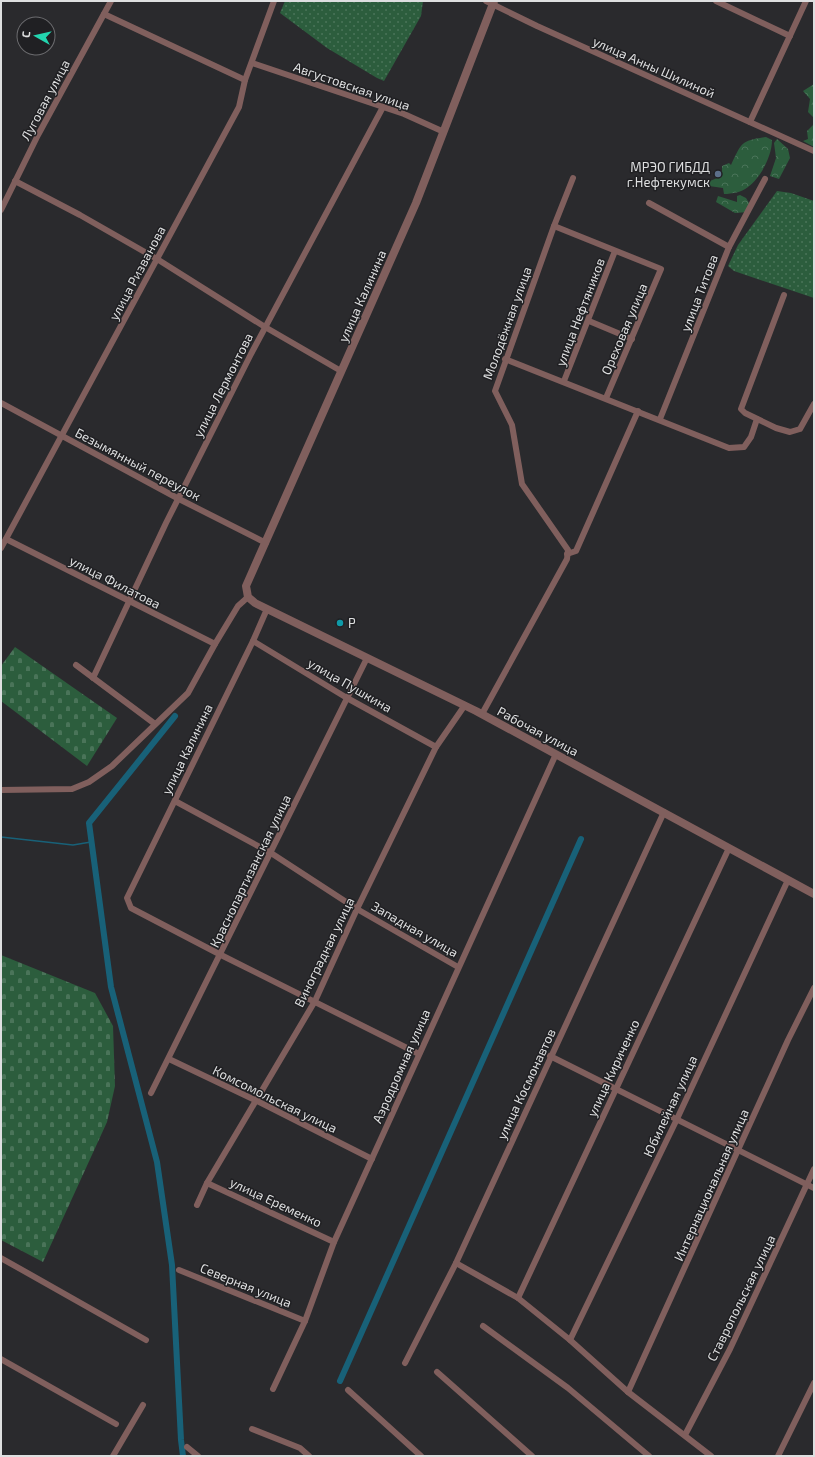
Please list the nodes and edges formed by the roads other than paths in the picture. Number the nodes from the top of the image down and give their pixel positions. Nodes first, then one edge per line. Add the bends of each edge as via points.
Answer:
1 (111, 1) edge
2 (274, 1) edge
3 (806, 1) edge
4 (491, 2) edge
5 (720, 2) edge
6 (104, 14) junction
7 (790, 36) junction
8 (252, 64) junction
9 (245, 80) junction
10 (383, 107) junction
11 (750, 122) junction
12 (444, 132) junction
13 (814, 151) edge
14 (574, 178) dead end
15 (765, 179) dead end
16 (15, 181) junction
17 (649, 203) dead end
18 (1, 210) edge
19 (554, 226) junction
20 (729, 247) junction
21 (616, 251) junction
22 (157, 259) junction
23 (784, 295) dead end
24 (589, 321) junction
25 (265, 327) junction
26 (632, 338) junction
27 (505, 359) junction
28 (341, 371) junction
29 (564, 382) junction
30 (606, 398) junction
31 (1, 403) edge
32 (814, 404) edge
33 (638, 411) junction
34 (660, 419) junction
35 (757, 419) junction
36 (62, 436) junction
37 (179, 499) junction
38 (6, 539) junction
39 (266, 543) junction
40 (1, 548) edge
41 (567, 556) junction
42 (248, 597) junction
43 (130, 601) junction
44 (267, 609) junction
45 (253, 641) junction
46 (215, 644) junction
47 (367, 658) junction
48 (76, 665) dead end
49 (93, 678) junction
50 (347, 698) junction
51 (465, 706) junction
52 (482, 714) junction
53 (156, 724) junction
54 (436, 747) junction
55 (556, 754) junction
56 (1, 790) edge
57 (175, 801) junction
58 (664, 812) junction
59 (729, 848) junction
60 (271, 853) junction
61 (788, 880) junction
62 (814, 894) edge
63 (357, 908) junction
64 (221, 955) junction
65 (458, 967) junction
66 (814, 988) edge
67 (315, 1001) junction
68 (419, 1054) junction
69 (550, 1056) junction
70 (169, 1059) junction
71 (615, 1088) junction
72 (151, 1093) dead end
73 (255, 1100) junction
74 (677, 1119) junction
75 (739, 1149) junction
76 (372, 1159) junction
77 (814, 1169) edge
78 (207, 1183) junction
79 (807, 1184) junction
80 (814, 1188) edge
81 (197, 1205) dead end
82 (334, 1242) junction
83 (1, 1258) edge
84 (456, 1263) junction
85 (179, 1270) dead end
86 (518, 1298) junction
87 (305, 1321) junction
88 (483, 1326) dead end
89 (146, 1340) dead end
90 (570, 1340) junction
91 (1, 1359) edge
92 (405, 1363) dead end
93 (437, 1372) dead end
94 (814, 1382) edge
95 (273, 1389) dead end
96 (348, 1390) dead end
97 (628, 1392) junction
98 (143, 1405) dead end
99 (116, 1424) dead end
100 (252, 1429) dead end
101 (685, 1435) junction
102 (187, 1447) dead end
103 (113, 1456) edge
104 (198, 1456) edge
105 (309, 1456) edge
106 (421, 1456) edge
107 (532, 1456) edge
108 (649, 1456) edge
109 (711, 1456) edge
110 (778, 1456) edge

1 - 6 street, Луговая улица
2 - 8 street, улица Ризванова
3 - 7 street
4 - 11 street, улица Анны Шилиной via 537,26
4 - 12 street, улица Калинина
5 - 7 street
6 - 9 street
6 - 16 street, Луговая улица
7 - 11 street
8 - 9 street, улица Ризванова
8 - 10 street, Августовская улица
9 - 22 street, улица Ризванова via 239,107
10 - 12 street, Августовская улица
10 - 25 street, улица Лермонтова
11 - 13 street, улица Анны Шилиной
12 - 28 street, улица Калинина via 416,203
14 - 19 street, Молодёжная улица
15 - 20 street, улица Титова
16 - 18 street, Луговая улица
16 - 22 street
17 - 20 street
19 - 21 street
19 - 27 street, Молодёжная улица
20 - 34 street, улица Титова
21 - 24 street, улица Нефтяников
21 - 26 street, Ореховая улица via 661,269
22 - 25 street
22 - 36 street, улица Ризванова
23 - 35 street via 741,409
24 - 26 street
24 - 29 street, улица Нефтяников
25 - 28 street
25 - 37 street, улица Лермонтова
26 - 30 street, Ореховая улица
27 - 29 street
27 - 41 street, Молодёжная улица via 494,390 512,426 522,484 568,550
28 - 39 street, улица Калинина
29 - 30 street
30 - 33 street
31 - 36 street, Безымянный переулок
32 - 35 street via 800,429 790,432
33 - 34 street
33 - 41 street via 576,551
34 - 35 street via 729,448 744,447 751,437
36 - 37 street, Безымянный переулок
36 - 38 street, улица Ризванова
37 - 39 street, Безымянный переулок
37 - 43 street, улица Лермонтова
38 - 40 street, улица Ризванова
38 - 43 street, улица Филатова
39 - 42 street, улица Калинина via 246,586
41 - 52 street
42 - 44 street, Рабочая улица
42 - 46 street via 238,606
43 - 46 street, улица Филатова
43 - 49 street, улица Лермонтова
44 - 45 street, улица Калинина
44 - 47 street, Рабочая улица
45 - 50 street, улица Пушкина
45 - 57 street, улица Калинина
46 - 53 street via 188,694
47 - 50 street, Краснопартизанская улица
47 - 51 street, Рабочая улица
48 - 49 street
49 - 53 street
50 - 54 street, улица Пушкина
50 - 60 street, Краснопартизанская улица
51 - 52 street, Рабочая улица
51 - 54 street, Виноградная улица
52 - 55 street, Рабочая улица
53 - 56 street via 112,766 89,782 72,789
54 - 63 street, Виноградная улица
55 - 58 street, Рабочая улица
55 - 65 street, Аэродромная улица
57 - 60 street, Западная улица
57 - 64 street, улица Калинина via 128,898 131,908
58 - 59 street, Рабочая улица
58 - 69 street, улица Космонавтов
59 - 61 street, Рабочая улица
59 - 71 street, улица Кириченко
60 - 63 street, Западная улица
60 - 64 street, Краснопартизанская улица
61 - 62 street, Рабочая улица
61 - 74 street, Юбилейная улица
63 - 65 street, Западная улица
63 - 67 street, Виноградная улица
64 - 67 street
64 - 70 street, Краснопартизанская улица
65 - 68 street, Аэродромная улица
66 - 75 street, Интернациональная улица
67 - 68 street
67 - 73 street, Виноградная улица
68 - 76 street, Аэродромная улица
69 - 71 street
69 - 84 street, улица Космонавтов
70 - 72 street, Краснопартизанская улица
70 - 73 street, Комсомольская улица
71 - 74 street
71 - 86 street, улица Кириченко
73 - 76 street, Комсомольская улица
73 - 78 street, Виноградная улица
74 - 75 street
74 - 90 street, Юбилейная улица
75 - 79 street
75 - 97 street, Интернациональная улица
76 - 82 street, Аэродромная улица
77 - 79 street, Ставропольская улица
78 - 81 street, Виноградная улица
78 - 82 street, улица Еременко
79 - 80 street
79 - 101 street, Ставропольская улица via 730,1348
82 - 87 street, Аэродромная улица
83 - 89 street
84 - 86 street
84 - 92 street, улица Космонавтов
85 - 87 street, Северная улица
86 - 90 street
87 - 95 street, Аэродромная улица
88 - 108 street via 568,1388
90 - 97 street
91 - 99 street
93 - 107 street
94 - 110 street
96 - 106 street
97 - 101 street
98 - 103 street
100 - 105 street via 300,1448
101 - 109 street
102 - 104 street

